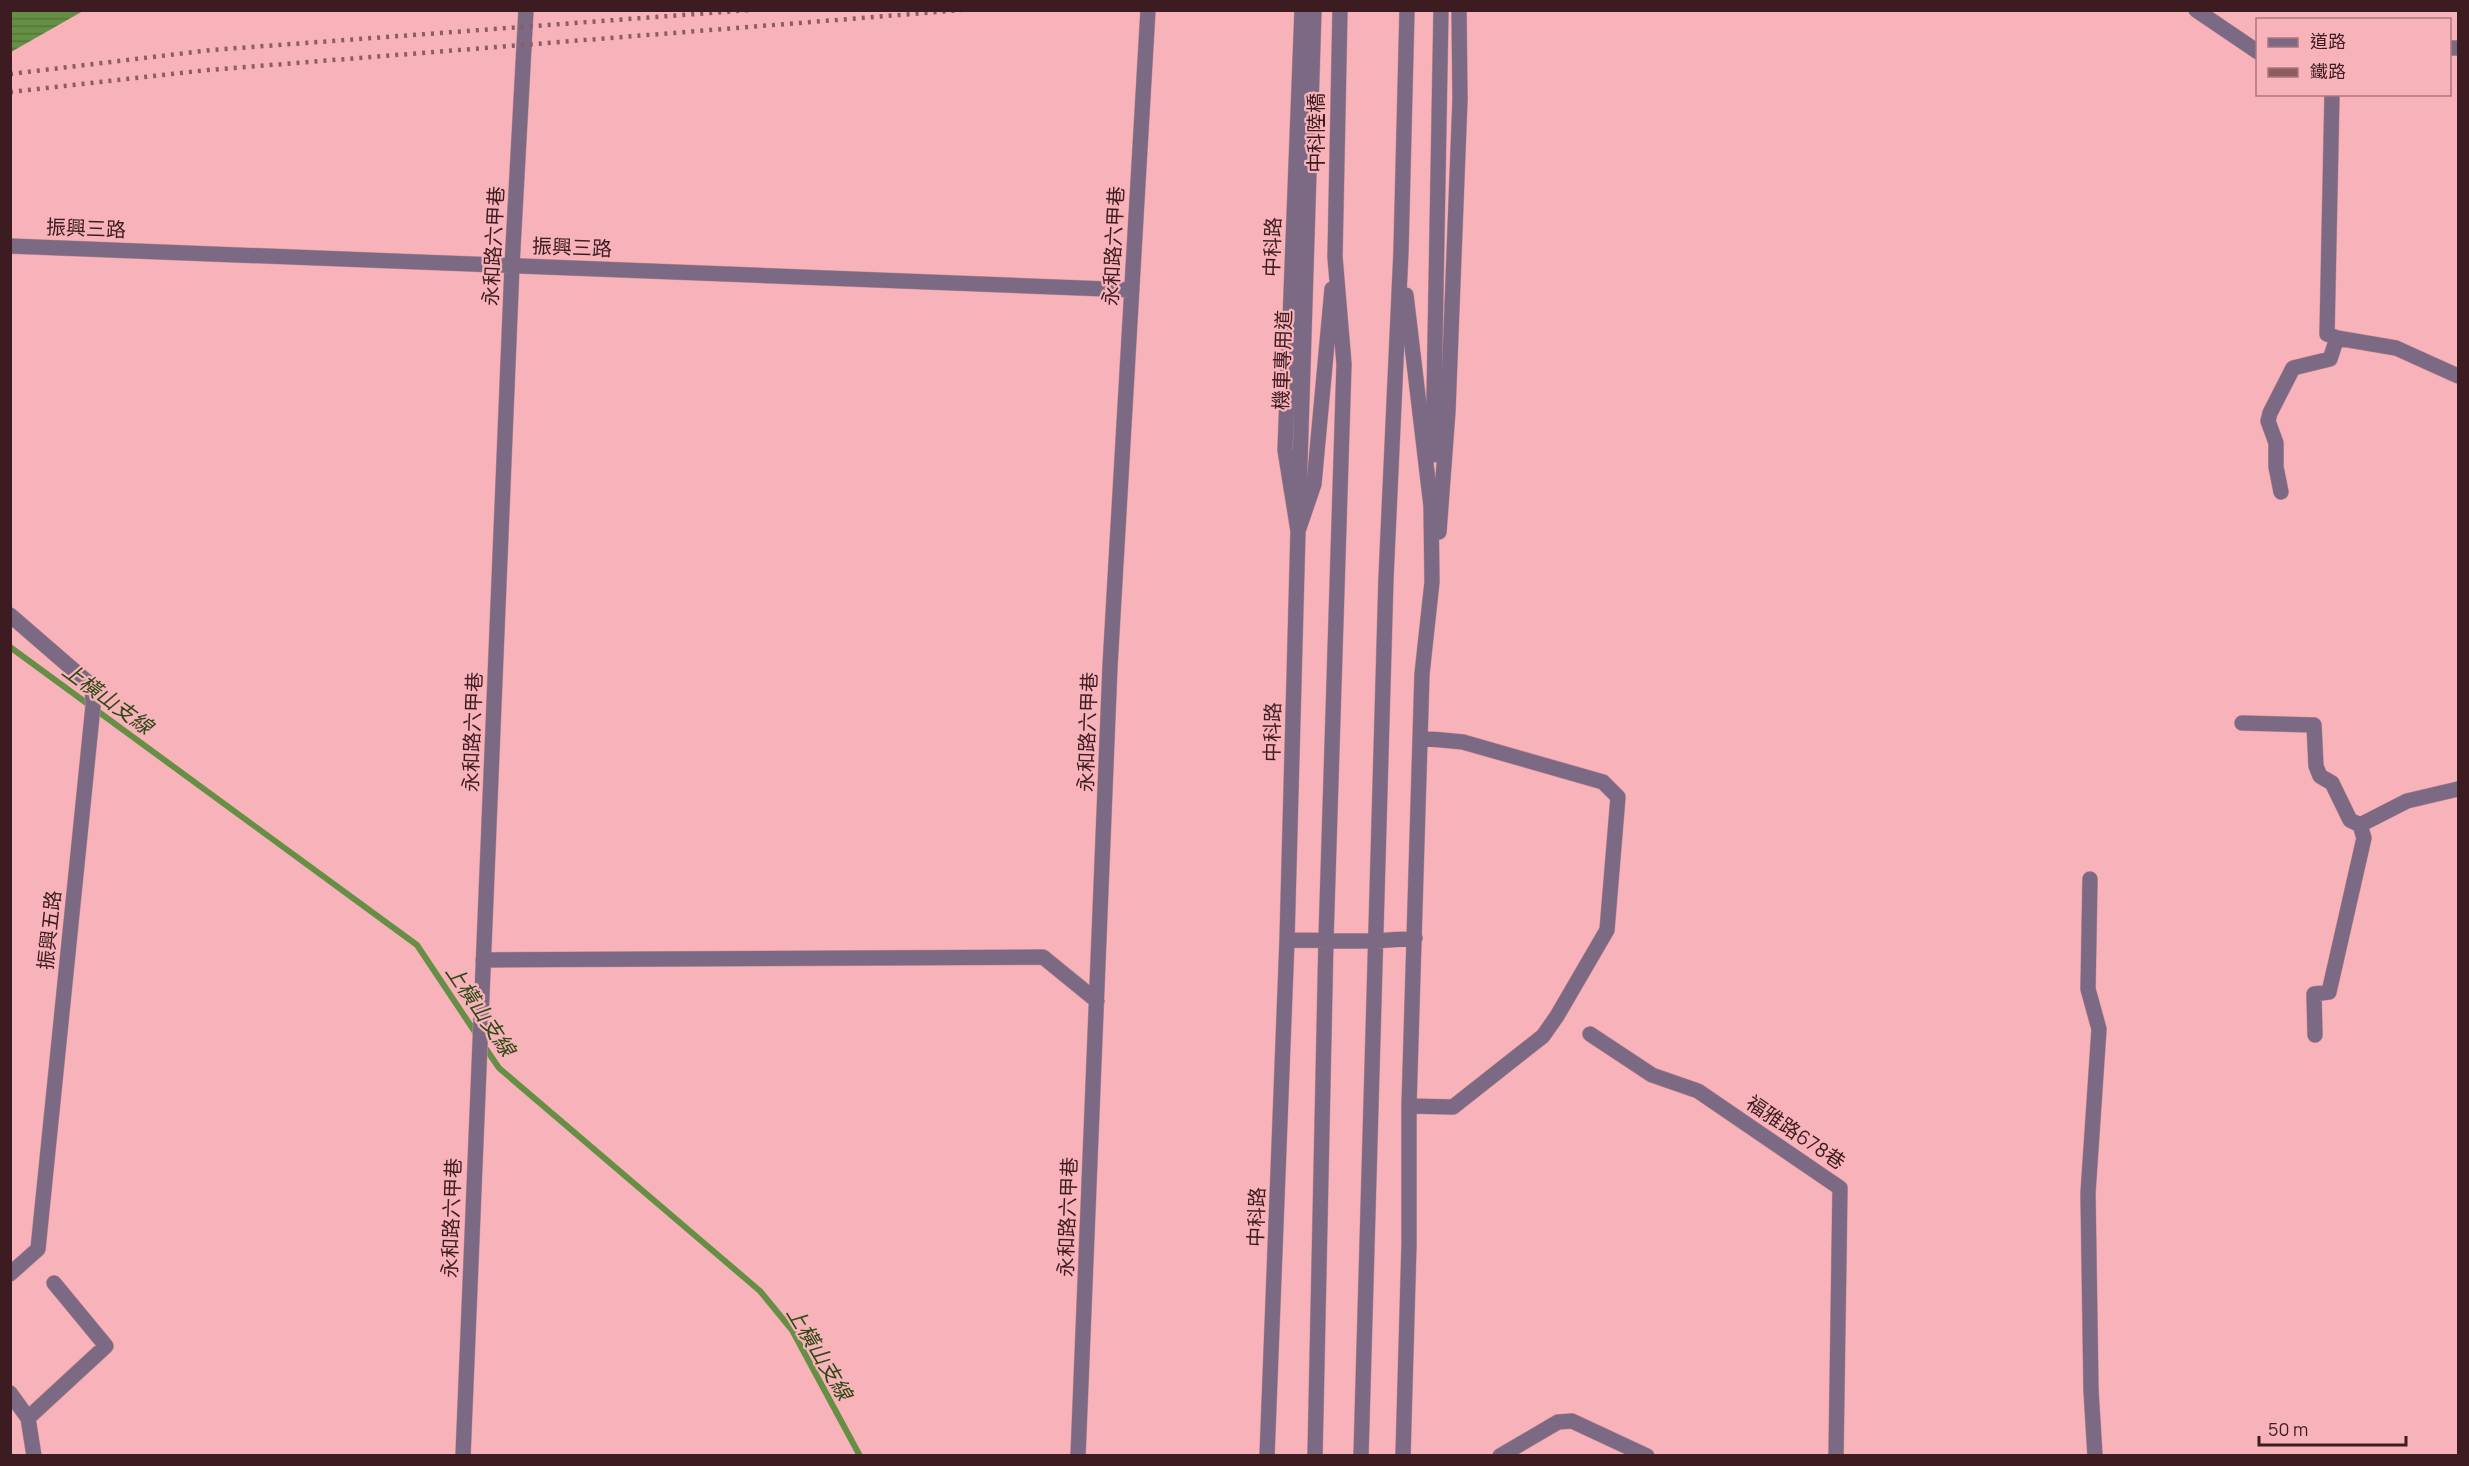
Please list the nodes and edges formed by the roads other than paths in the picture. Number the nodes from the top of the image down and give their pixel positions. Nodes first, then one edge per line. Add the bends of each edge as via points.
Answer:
1 (526, 10) edge
2 (1148, 10) edge
3 (1302, 10) edge
4 (1314, 10) edge
5 (1340, 10) edge
6 (1407, 10) edge
7 (1441, 10) edge
8 (1459, 10) edge
9 (2196, 10) edge
10 (2256, 51) edge
11 (2332, 96) edge
12 (10, 246) edge
13 (1401, 250) junction
14 (1335, 257) junction
15 (512, 266) junction
16 (1132, 290) junction
17 (2337, 338) junction
18 (2458, 376) edge
19 (2281, 492) dead end
20 (1431, 506) junction
21 (1298, 531) junction
22 (1432, 582) junction
23 (10, 615) edge
24 (2242, 723) dead end
25 (1420, 738) junction
26 (2458, 789) edge
27 (2360, 825) junction
28 (2090, 879) dead end
29 (1415, 938) junction
30 (1326, 939) junction
31 (1287, 940) junction
32 (1376, 941) junction
33 (483, 960) junction
34 (1097, 1001) junction
35 (1590, 1034) dead end
36 (2315, 1035) dead end
37 (1409, 1106) junction
38 (10, 1274) edge
39 (54, 1283) dead end
40 (10, 1394) edge
41 (28, 1418) junction
42 (34, 1455) edge
43 (463, 1455) edge
44 (1078, 1455) edge
45 (1267, 1455) edge
46 (1315, 1455) edge
47 (1361, 1455) edge
48 (1403, 1455) edge
49 (1500, 1455) edge
50 (1647, 1455) edge
51 (1836, 1455) edge
52 (2095, 1455) edge

1 - 15 street, 永和路六甲巷
2 - 16 street, 永和路六甲巷
3 - 21 street, 中科路 via 1285,450
4 - 21 street, 機車專用道
5 - 14 street, 中科陸橋
6 - 13 street
7 - 20 street
8 - 22 street via 1460,99 1448,411
9 - 10 street
11 - 17 street via 2327,334
12 - 15 street, 振興三路
13 - 20 street
13 - 32 street via 1386,578
14 - 21 street via 1314,484
14 - 30 street via 1344,364
15 - 16 street, 振興三路
15 - 33 street, 永和路六甲巷
16 - 34 street, 永和路六甲巷 via 1110,666
17 - 18 street via 2396,348
17 - 19 street via 2330,359 2306,363 2290,371 2270,413 2268,421 2276,443
20 - 22 street
21 - 31 street, 中科路
22 - 25 street
23 - 38 street, 振興五路 via 92,686 93,706 38,1249
24 - 27 street via 2314,725 2320,776 2332,783 2350,820
25 - 29 street
25 - 37 street via 1463,742 1603,782 1618,797 1607,930 1557,1016 1543,1036 1453,1107
26 - 27 street via 2407,801
27 - 36 street via 2364,838 2329,992 2314,994
28 - 52 street via 2088,989 2099,1029 2088,1193
29 - 32 street
29 - 37 street
30 - 31 street
30 - 32 street
30 - 46 street
31 - 45 street, 中科路
32 - 47 street
33 - 34 street via 1043,957
33 - 43 street, 永和路六甲巷
34 - 44 street, 永和路六甲巷
35 - 51 street, 福雅路678巷 via 1653,1075 1698,1091 1840,1188
37 - 48 street
39 - 41 street via 106,1346
40 - 41 street
41 - 42 street
49 - 50 street via 1558,1422 1572,1421

